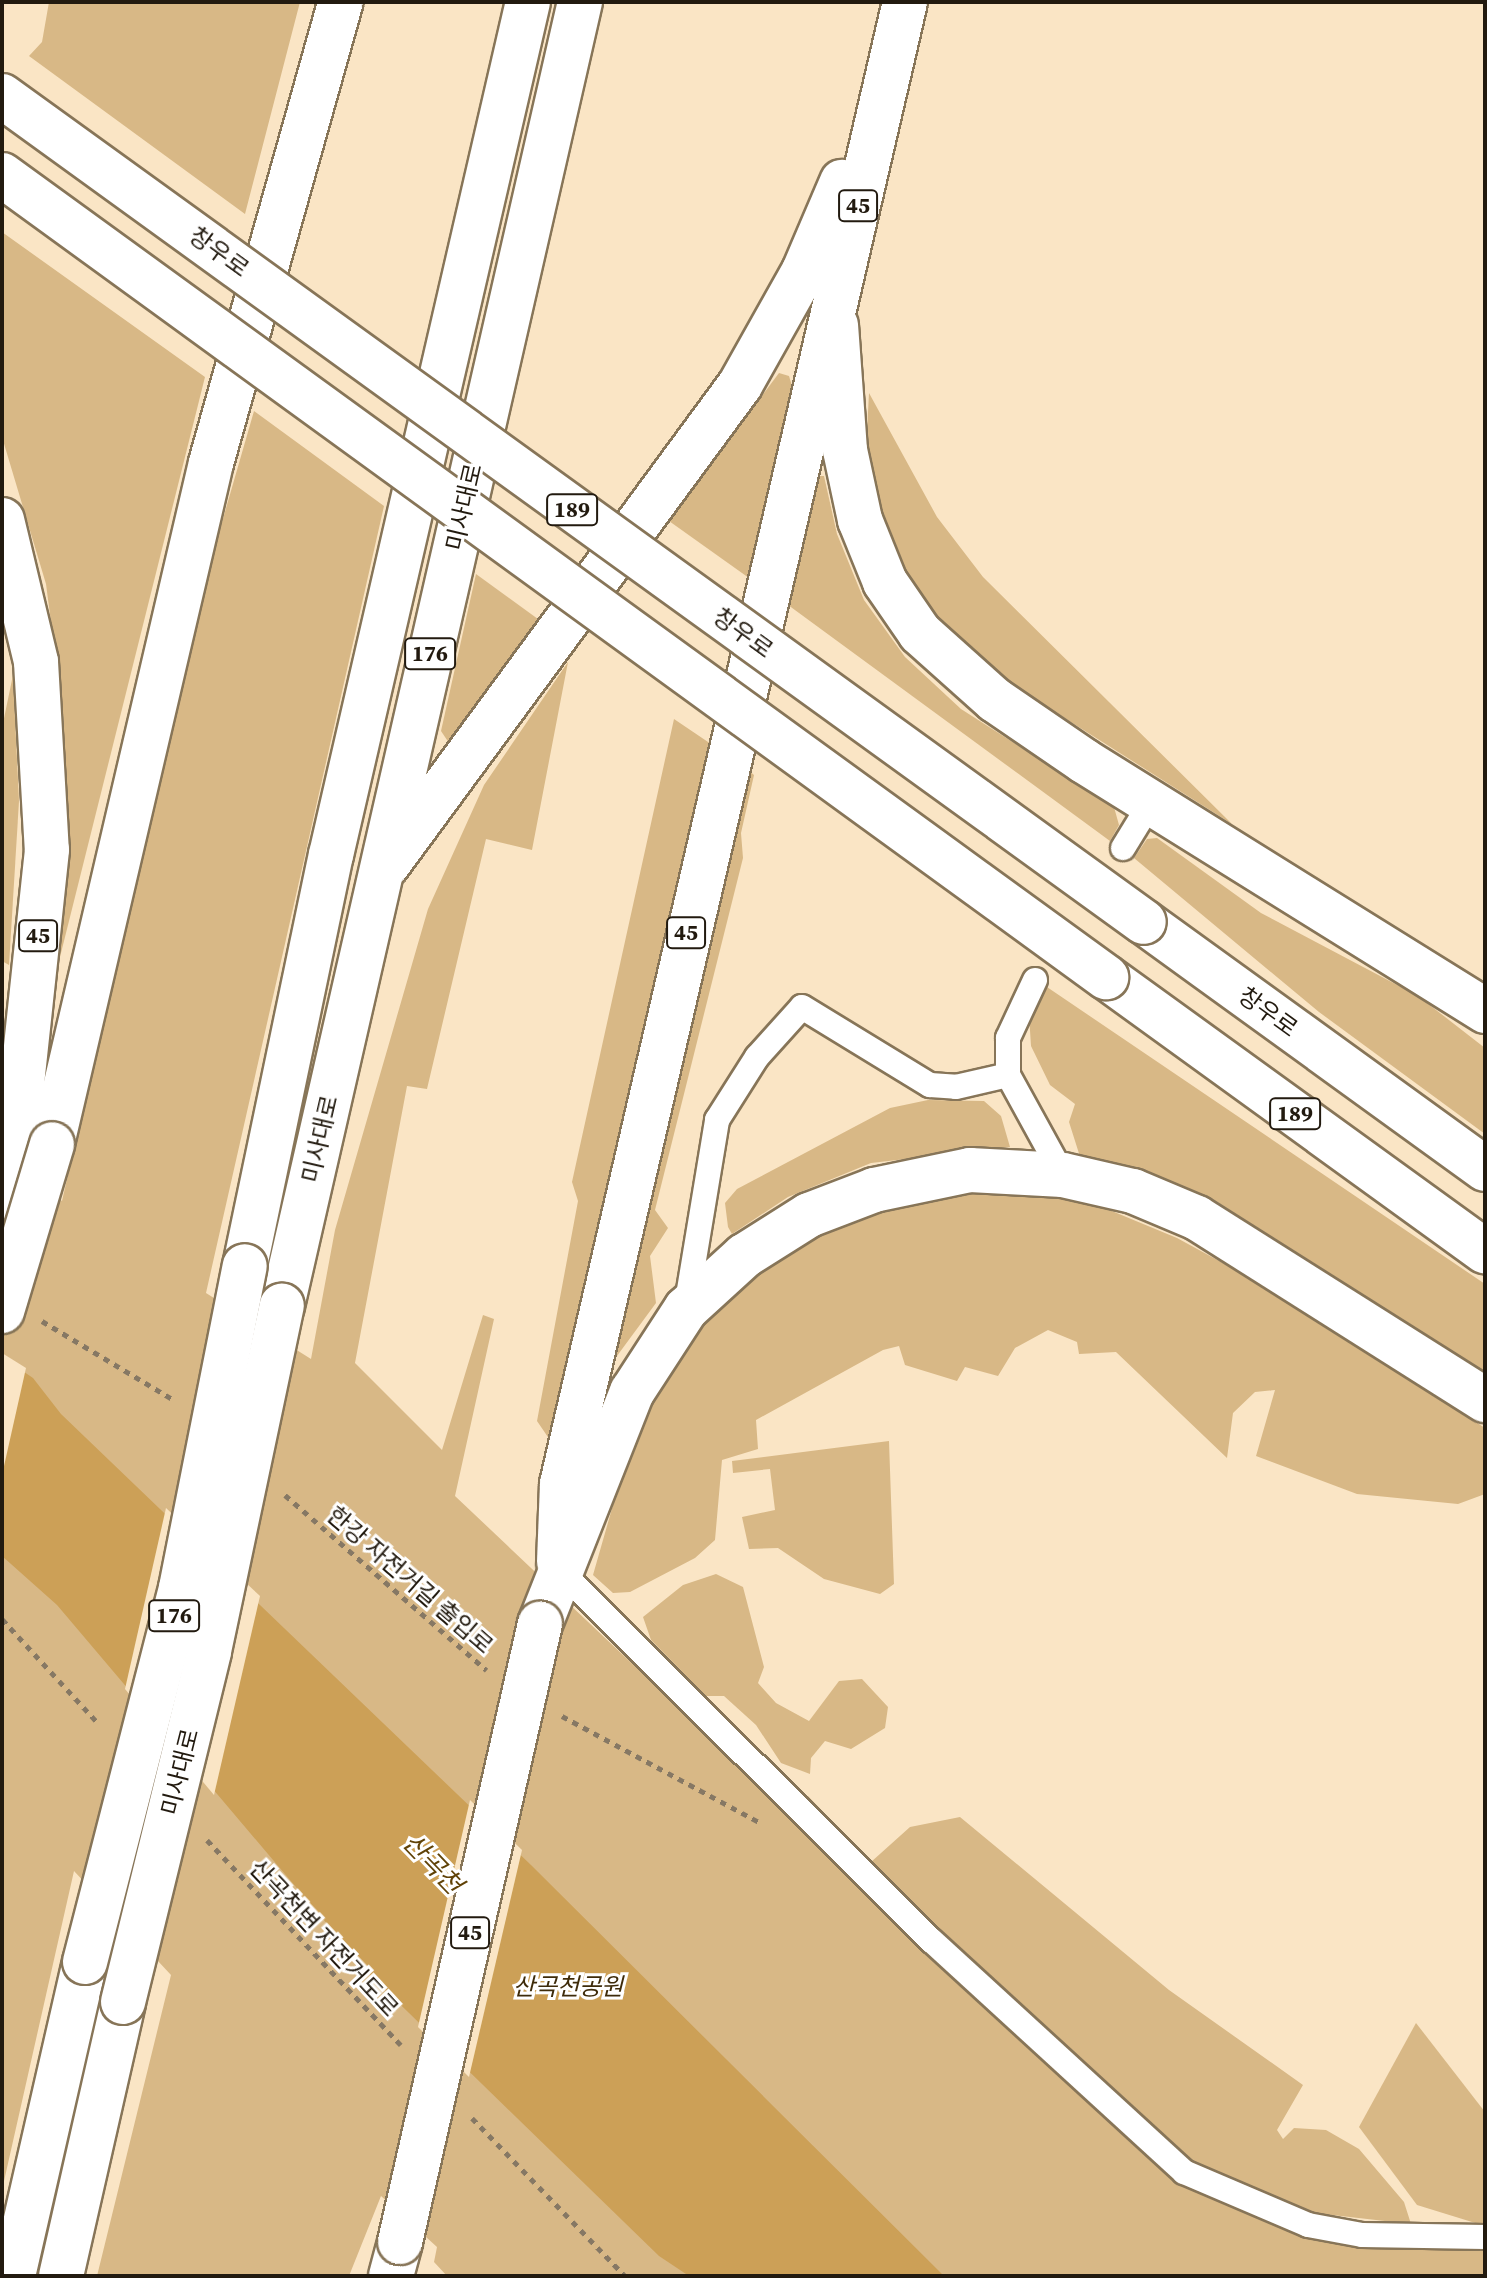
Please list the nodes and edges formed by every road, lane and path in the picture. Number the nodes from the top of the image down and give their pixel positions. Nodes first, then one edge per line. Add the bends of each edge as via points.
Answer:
1 (341, 2) edge
2 (528, 2) edge
3 (580, 2) edge
4 (905, 2) edge
5 (2, 96) edge
6 (882, 105) junction
7 (2, 175) edge
8 (834, 307) junction
9 (2, 520) edge
10 (1150, 804) junction
11 (1123, 848) dead end
12 (380, 874) junction
13 (1035, 980) dead end
14 (1485, 1011) edge
15 (1008, 1075) junction
16 (35, 1140) junction
17 (1485, 1169) edge
18 (1063, 1175) junction
19 (1485, 1251) edge
20 (2, 1268) edge
21 (686, 1309) junction
22 (20, 1314) edge
23 (1485, 1400) edge
24 (178, 1402) dead end
25 (274, 1485) dead end
26 (558, 1565) junction
27 (2, 1619) edge
28 (500, 1683) dead end
29 (557, 1713) dead end
30 (108, 1734) dead end
31 (818, 1825) junction
32 (204, 1837) dead end
33 (408, 2052) dead end
34 (462, 2108) dead end
35 (1485, 2237) edge
36 (396, 2259) edge
37 (13, 2276) edge
38 (61, 2276) edge
39 (625, 2276) edge

1 - 16 main road via 211,463
2 - 37 main road, 미사대로 / 176, bridge via 331,855 181,1588 85,1962
3 - 12 main road, 미사대로 / 176
4 - 6 main road, 45
5 - 17 main road, 창우로 / 189, bridge
6 - 8 main road, 45
6 - 12 main road via 740,385
7 - 19 main road, 189, bridge
8 - 10 main road via 845,450 860,520 885,582 920,633 995,700
8 - 26 main road, 45 via 562,1484
9 - 16 main road, 45 via 36,662 43,734 47,850
10 - 11 lane
10 - 14 main road
12 - 38 main road, 미사대로 / 176, bridge via 209,1651
13 - 15 lane via 1008,1038
15 - 18 lane
15 - 21 lane via 956,1087 930,1085 802,1007 757,1057 717,1120
16 - 20 main road, 45
16 - 22 main road, 45, bridge
18 - 21 main road via 970,1170 874,1190 770,1239
18 - 23 main road via 1197,1218
21 - 26 main road via 632,1392
22 - 24 path
25 - 28 path, 한강 자전거길 출입로
26 - 31 lane
26 - 36 main road, 45, bridge via 540,1624
27 - 30 path
29 - 31 path via 792,1836
31 - 35 lane via 1047,2051 1184,2172 1308,2225 1362,2235
32 - 33 path, 산곡천변 자전거도로
34 - 39 path

